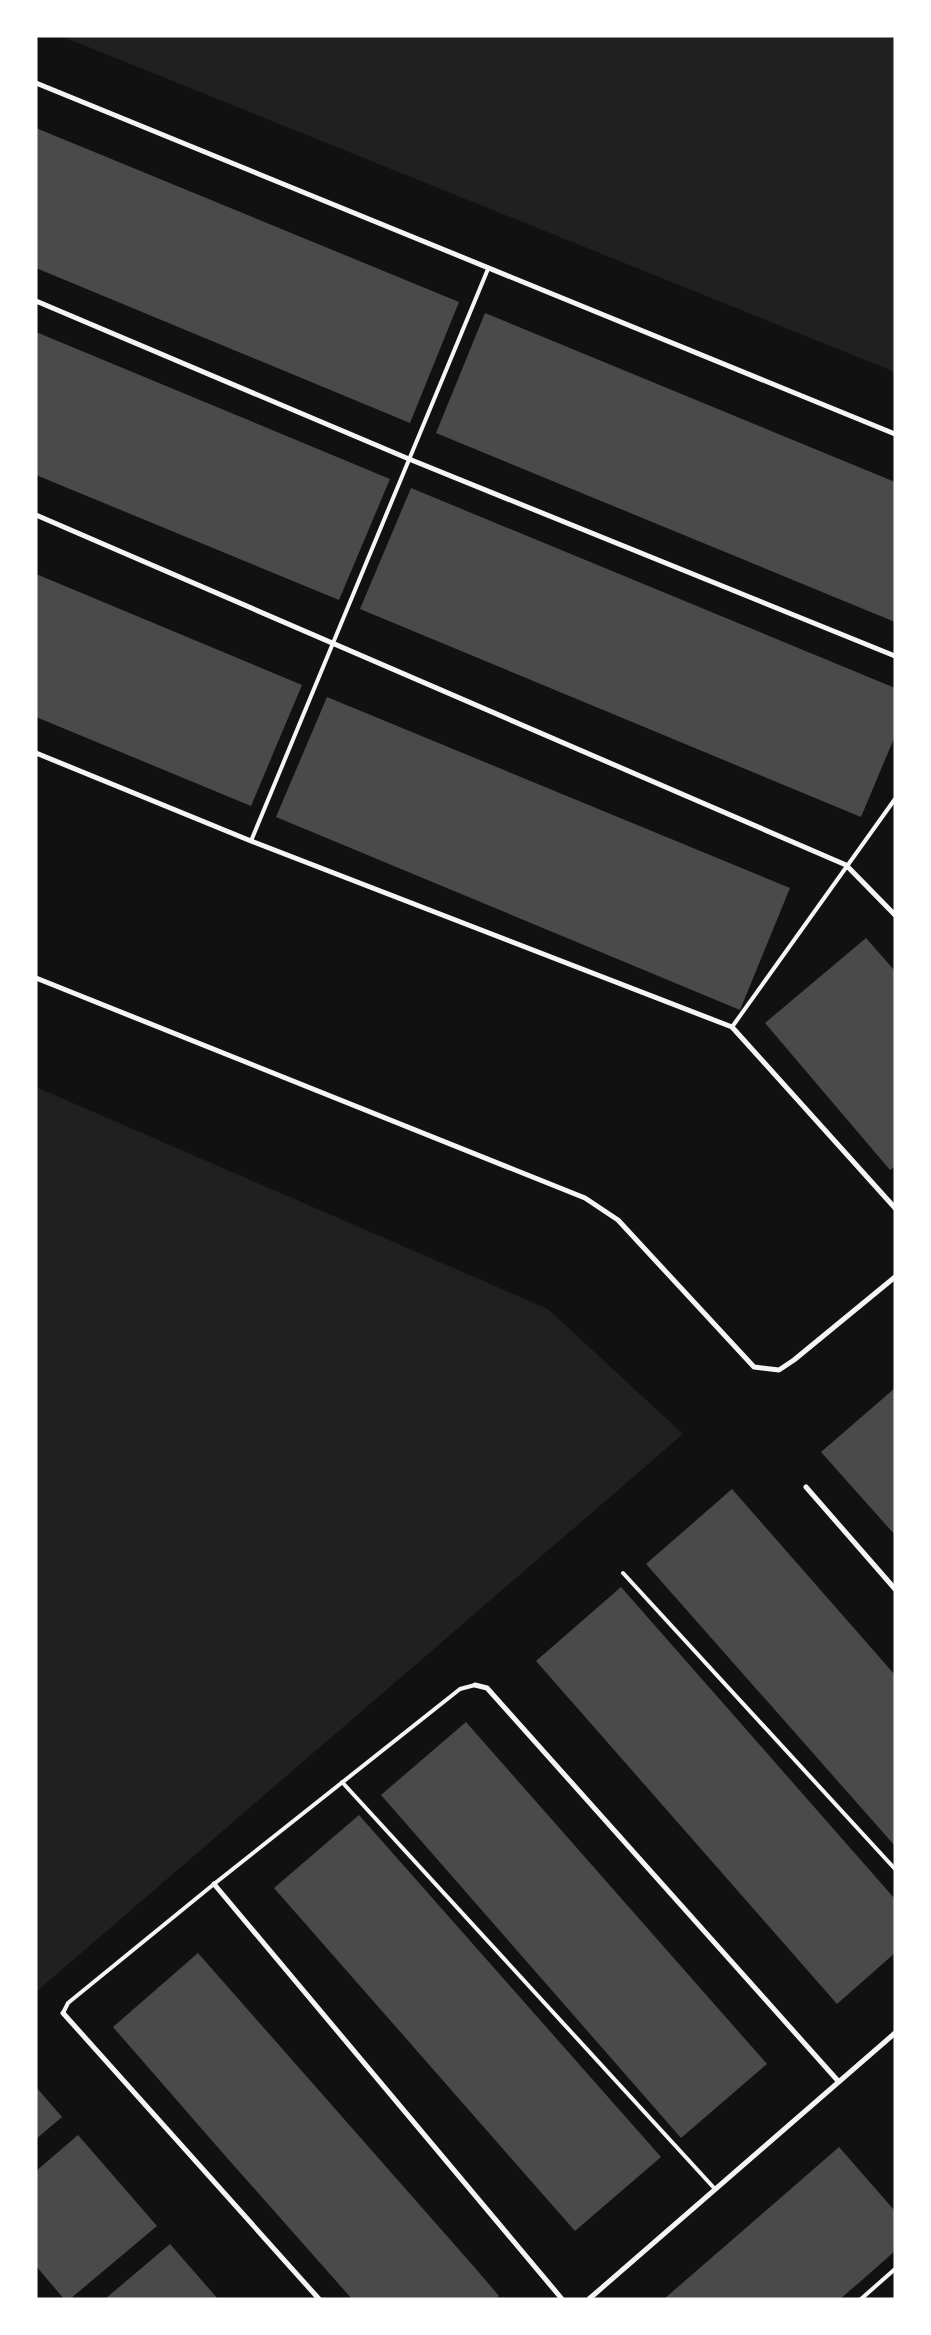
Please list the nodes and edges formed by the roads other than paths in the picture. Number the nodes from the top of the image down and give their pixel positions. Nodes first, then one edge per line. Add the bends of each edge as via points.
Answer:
1 (36, 83) edge
2 (488, 269) junction
3 (36, 301) edge
4 (895, 434) edge
5 (409, 459) junction
6 (36, 515) edge
7 (334, 642) junction
8 (895, 656) edge
9 (36, 753) edge
10 (895, 798) edge
11 (251, 841) junction
12 (846, 865) junction
13 (895, 915) edge
14 (36, 978) edge
15 (732, 1027) junction
16 (895, 1208) edge
17 (895, 1276) edge
18 (806, 1487) dead end
19 (623, 1573) dead end
20 (895, 1589) edge
21 (475, 1686) joint
22 (342, 1782) junction
23 (895, 1869) edge
24 (214, 1884) junction
25 (63, 2013) joint
26 (895, 2033) edge
27 (839, 2082) junction
28 (715, 2189) junction
29 (895, 2269) edge
30 (319, 2299) edge
31 (562, 2299) edge
32 (589, 2299) edge
33 (861, 2299) edge

1 - 2 street
2 - 4 street
2 - 5 lane
3 - 5 street
5 - 7 lane
5 - 8 street
6 - 7 street
7 - 11 lane
7 - 12 street
9 - 11 street
10 - 12 lane
11 - 15 street
12 - 13 street
12 - 15 lane
14 - 17 street via 585,1198 618,1220 754,1367 779,1370
15 - 16 street
18 - 20 street
19 - 23 lane
21 - 22 lane via 460,1689
21 - 27 street via 487,1688
22 - 24 lane
22 - 28 lane
24 - 25 lane via 68,2003
24 - 31 street
25 - 30 street
26 - 27 street
27 - 28 street
28 - 32 street
29 - 33 lane

